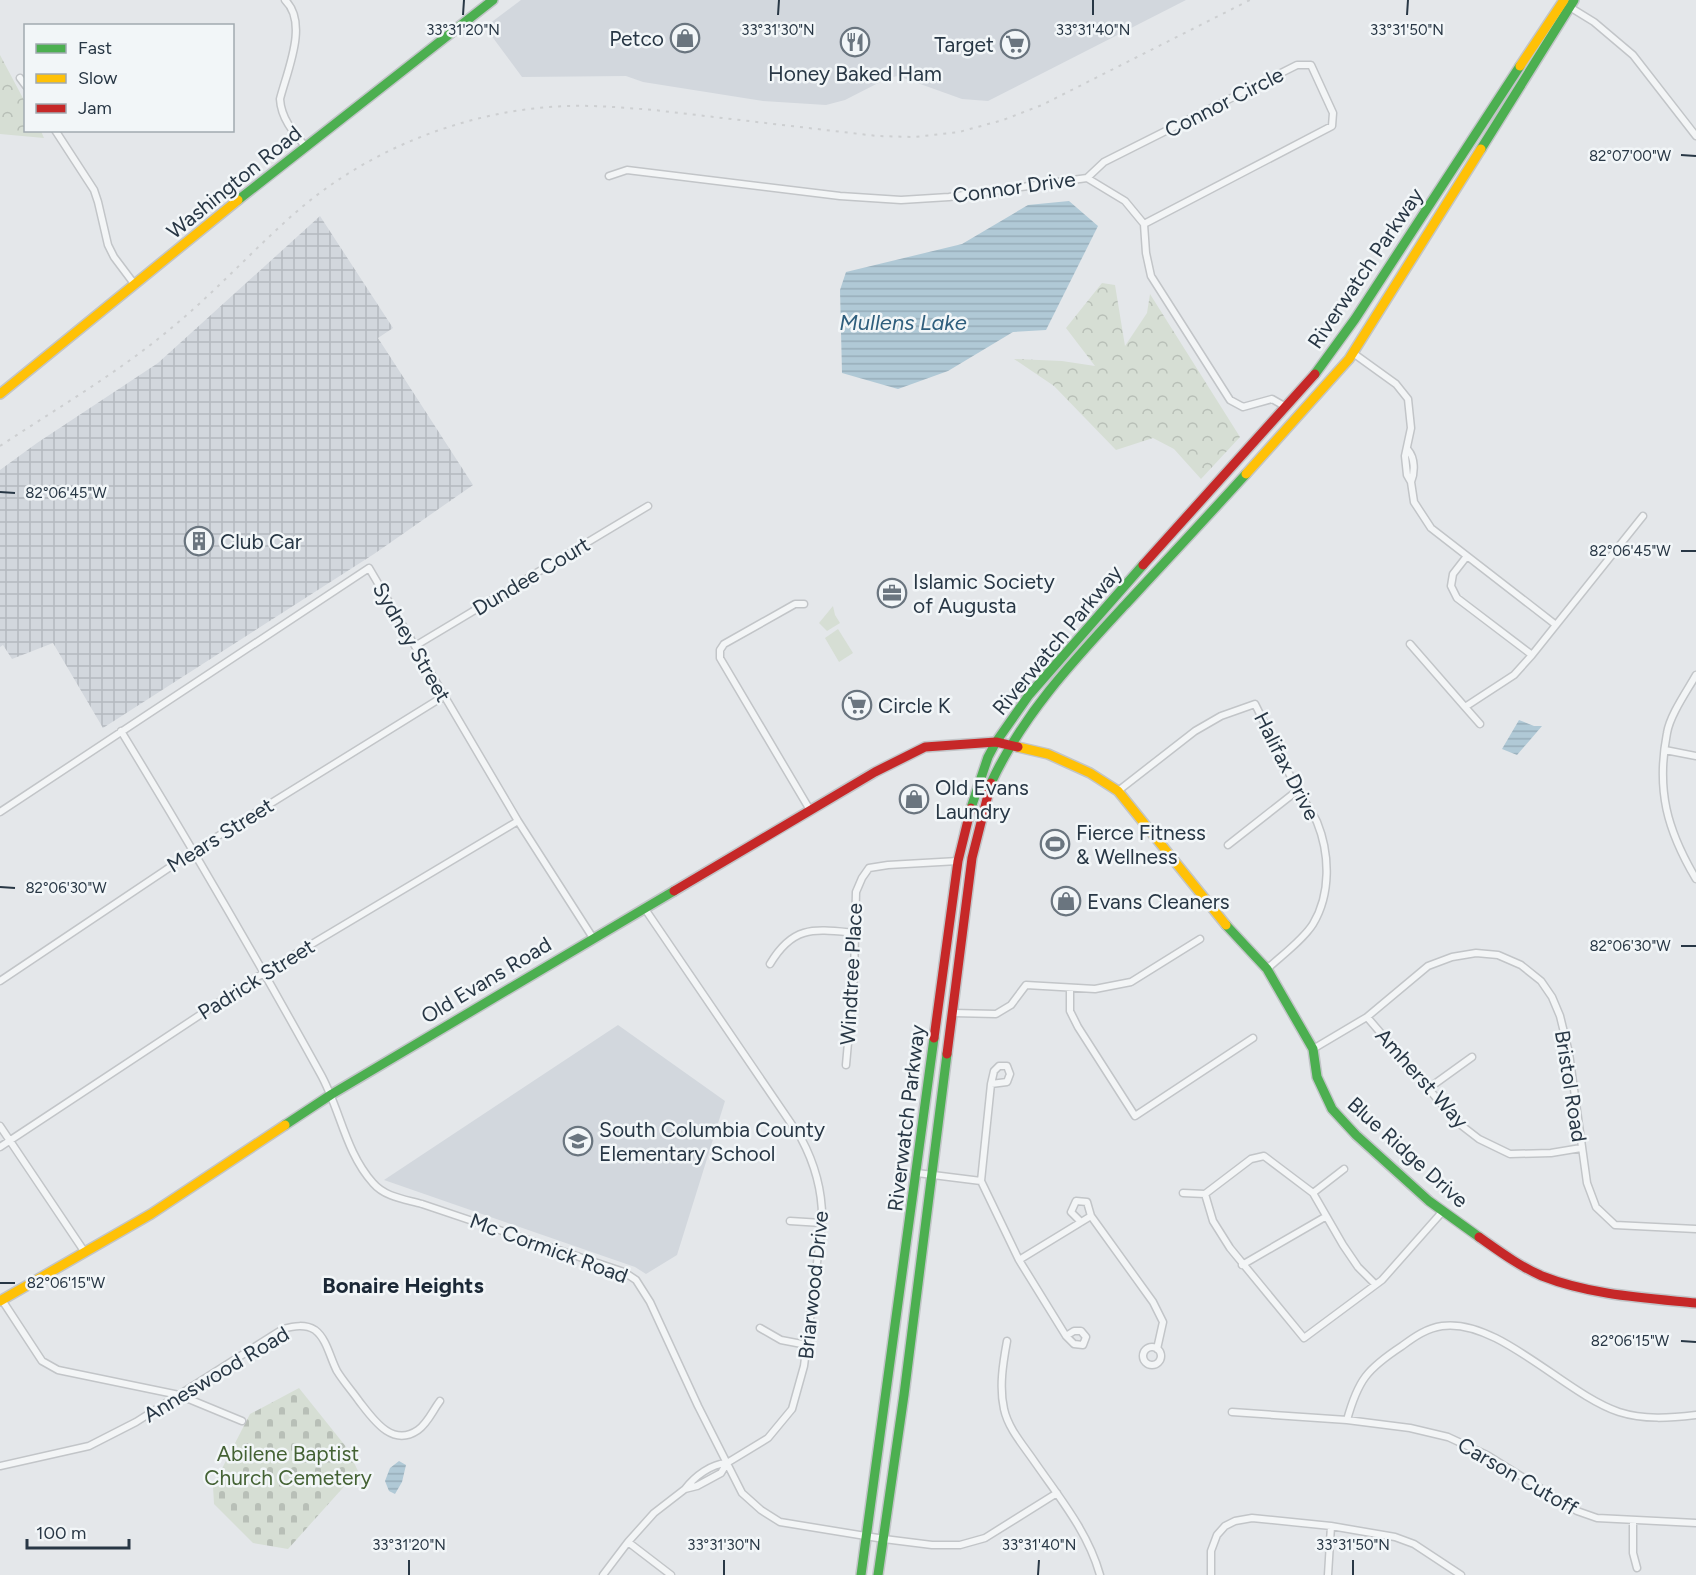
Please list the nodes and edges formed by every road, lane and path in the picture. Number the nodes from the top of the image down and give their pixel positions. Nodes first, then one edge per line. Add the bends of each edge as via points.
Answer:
1 (285, 0) edge
2 (493, 0) edge
3 (1567, 2) edge
4 (20, 78) dead end
5 (24, 83) edge
6 (56, 132) edge
7 (1696, 136) edge
8 (306, 147) junction
9 (609, 176) dead end
10 (1087, 178) junction
11 (1144, 224) junction
12 (135, 285) junction
13 (1353, 353) junction
14 (0, 394) edge
15 (1286, 407) junction
16 (648, 506) dead end
17 (1643, 516) dead end
18 (1467, 556) junction
19 (804, 604) dead end
20 (1556, 624) junction
21 (1410, 644) dead end
22 (415, 646) junction
23 (1532, 656) junction
24 (1696, 675) edge
25 (444, 696) junction
26 (1466, 707) junction
27 (1480, 724) dead end
28 (121, 732) junction
29 (996, 742) junction
30 (1010, 746) junction
31 (1665, 750) junction
32 (1696, 756) edge
33 (1298, 790) junction
34 (1118, 791) junction
35 (810, 810) junction
36 (0, 812) edge
37 (518, 821) junction
38 (1228, 845) dead end
39 (194, 850) junction
40 (958, 861) junction
41 (1696, 879) edge
42 (645, 909) junction
43 (855, 933) junction
44 (593, 938) junction
45 (1200, 939) dead end
46 (770, 964) dead end
47 (1267, 969) junction
48 (265, 972) junction
49 (0, 981) edge
50 (1070, 988) junction
51 (953, 1013) junction
52 (1367, 1017) junction
53 (1253, 1038) dead end
54 (1313, 1049) junction
55 (1472, 1057) dead end
56 (846, 1065) dead end
57 (992, 1084) dead end
58 (1429, 1088) junction
59 (332, 1094) junction
60 (0, 1126) edge
61 (10, 1140) junction
62 (0, 1147) edge
63 (1581, 1148) junction
64 (1344, 1169) dead end
65 (917, 1173) junction
66 (932, 1174) junction
67 (981, 1181) junction
68 (1183, 1193) dead end
69 (1313, 1193) junction
70 (1205, 1194) junction
71 (1443, 1211) junction
72 (1092, 1216) junction
73 (1325, 1216) junction
74 (790, 1221) dead end
75 (1081, 1222) junction
76 (822, 1223) junction
77 (1696, 1229) edge
78 (84, 1251) junction
79 (1019, 1260) junction
80 (1242, 1265) junction
81 (1375, 1284) junction
82 (1, 1300) edge
83 (1696, 1303) edge
84 (760, 1328) dead end
85 (1066, 1336) dead end
86 (1007, 1341) dead end
87 (807, 1345) junction
88 (1157, 1349) dead end
89 (179, 1395) junction
90 (440, 1401) dead end
91 (1232, 1412) dead end
92 (1696, 1415) edge
93 (1347, 1420) junction
94 (242, 1421) dead end
95 (727, 1463) junction
96 (0, 1466) edge
97 (1057, 1493) junction
98 (1633, 1521) junction
99 (1696, 1523) edge
100 (1331, 1526) junction
101 (867, 1536) junction
102 (884, 1539) junction
103 (628, 1542) junction
104 (1637, 1568) dead end
105 (603, 1575) edge
106 (670, 1575) edge
107 (861, 1575) edge
108 (878, 1575) edge
109 (1100, 1575) edge
110 (1211, 1575) edge
111 (1328, 1575) edge
112 (1461, 1575) edge

1 - 8 street via 296,17 297,29 280,99 281,110
2 - 8 main road, Washington Road
3 - 7 street via 1633,55
3 - 13 main road, Riverwatch Parkway
3 - 15 main road, Riverwatch Parkway via 1354,319
4 - 5 street
6 - 12 street via 93,190 108,244
8 - 12 main road, Washington Road
9 - 10 street, Connor Drive via 627,170 901,200
10 - 11 street, Connor Drive via 1125,201
10 - 11 street, Connor Circle via 1104,162 1297,64 1311,65 1333,113 1332,126
11 - 15 street via 1151,276 1230,400 1243,407 1272,399
12 - 14 main road, Washington Road
13 - 18 street via 1396,384 1408,399 1411,428 1405,456 1414,502 1431,528
13 - 30 main road, Riverwatch Parkway via 1066,669
15 - 29 main road, Riverwatch Parkway via 1054,665
16 - 22 street, Dundee Court
17 - 20 street
18 - 20 street
18 - 23 street via 1453,574 1451,586 1457,598
19 - 35 street via 795,604 724,644 720,658
20 - 23 street
21 - 26 street
22 - 25 street, Sydney Street
22 - 28 street, Sydney Street via 369,568
23 - 26 street via 1514,675
24 - 31 street via 1667,731
25 - 37 street, Sydney Street
25 - 39 street, Mears Street
26 - 27 street
28 - 36 street
28 - 39 street, Mc Cormick Road
29 - 30 main road, Old Evans Road
29 - 35 main road, Old Evans Road via 925,747
29 - 40 main road, Riverwatch Parkway via 966,821
30 - 34 main road, Blue Ridge Drive via 1048,754
30 - 51 main road, Riverwatch Parkway via 988,791 978,827
31 - 32 street
31 - 41 street via 1664,802 1672,833
33 - 34 street, Halifax Drive via 1255,704 1221,716 1195,731
33 - 38 street
33 - 47 street, Halifax Drive via 1324,843 1324,894 1311,926
34 - 47 main road, Blue Ridge Drive via 1240,942
35 - 42 main road, Old Evans Road
37 - 44 street, Sydney Street
37 - 48 street, Padrick Street
39 - 48 street, Mc Cormick Road
39 - 49 street, Mears Street
40 - 43 street, Windtree Place via 869,868 855,892
40 - 65 main road, Riverwatch Parkway
42 - 44 main road, Old Evans Road
42 - 76 street, Briarwood Drive via 801,1138 819,1184
43 - 46 street via 819,929 796,934 779,948
43 - 56 street, Windtree Place
44 - 59 main road, Old Evans Road
45 - 50 street via 1131,982 1095,989
47 - 54 main road, Blue Ridge Drive
48 - 59 street, Mc Cormick Road
48 - 61 street, Padrick Street
50 - 51 street via 1026,986 1011,1005 996,1014
50 - 53 street via 1070,1011 1078,1027 1135,1116
51 - 66 main road, Riverwatch Parkway
52 - 54 street, Bristol Road
52 - 58 street, Amherst Way
52 - 63 street, Bristol Road via 1428,966 1452,957 1476,953 1521,965 1541,981 1560,1016 1574,1084
54 - 71 main road, Blue Ridge Drive via 1317,1077 1332,1109
55 - 58 street
57 - 67 street
58 - 63 street, Amherst Way via 1457,1122 1479,1139 1510,1154
59 - 78 main road, Old Evans Road via 151,1214
59 - 95 street, Mc Cormick Road via 354,1154 373,1183 389,1195 624,1272 636,1280
60 - 61 street
61 - 62 street, Padrick Street
61 - 78 street
63 - 77 street, Bristol Road via 1596,1207 1615,1225
64 - 69 street
65 - 66 street
65 - 101 main road, Riverwatch Parkway
66 - 67 street
66 - 102 main road, Riverwatch Parkway
67 - 79 street
68 - 70 street
69 - 70 street via 1264,1156 1251,1159
69 - 73 street
70 - 80 street via 1213,1221
71 - 81 street
71 - 83 main road, Blue Ridge Drive via 1513,1261 1540,1275 1645,1299
72 - 75 street
72 - 75 street via 1087,1202 1076,1201 1071,1212
72 - 88 street via 1163,1322
73 - 80 street
73 - 81 street via 1358,1267
74 - 76 street
75 - 79 street
76 - 87 street, Briarwood Drive
78 - 82 main road, Old Evans Road
79 - 85 street
80 - 81 street via 1304,1338
82 - 89 street via 42,1361 57,1370
84 - 87 street via 781,1340
86 - 97 street via 1004,1412
87 - 95 street, Briarwood Drive via 792,1409 768,1438
89 - 90 street, Anneswood Road via 283,1329 306,1326 323,1340 345,1382 378,1426 388,1432 398,1435 416,1431
89 - 94 street
89 - 96 street, Anneswood Road via 89,1446
91 - 93 street, Carson Cutoff
92 - 93 street via 1645,1418 1620,1412 1597,1402 1486,1332 1443,1326 1420,1334 1371,1370 1355,1391
93 - 98 street, Carson Cutoff via 1448,1437 1487,1455 1577,1511 1597,1518
95 - 101 street, Mc Cormick Road via 742,1492 780,1522
95 - 103 street, Briarwood Drive via 718,1463 693,1479
97 - 102 street, Mc Cormick Road via 985,1538 960,1545
97 - 109 street via 1093,1550
98 - 99 street, Carson Cutoff
98 - 104 street
100 - 110 street via 1252,1518 1235,1521 1217,1534 1211,1551
100 - 111 street
100 - 112 street via 1414,1544
101 - 102 street, Mc Cormick Road
101 - 107 main road, Riverwatch Parkway
102 - 108 main road, Riverwatch Parkway
103 - 105 street, Briarwood Drive
103 - 106 street

